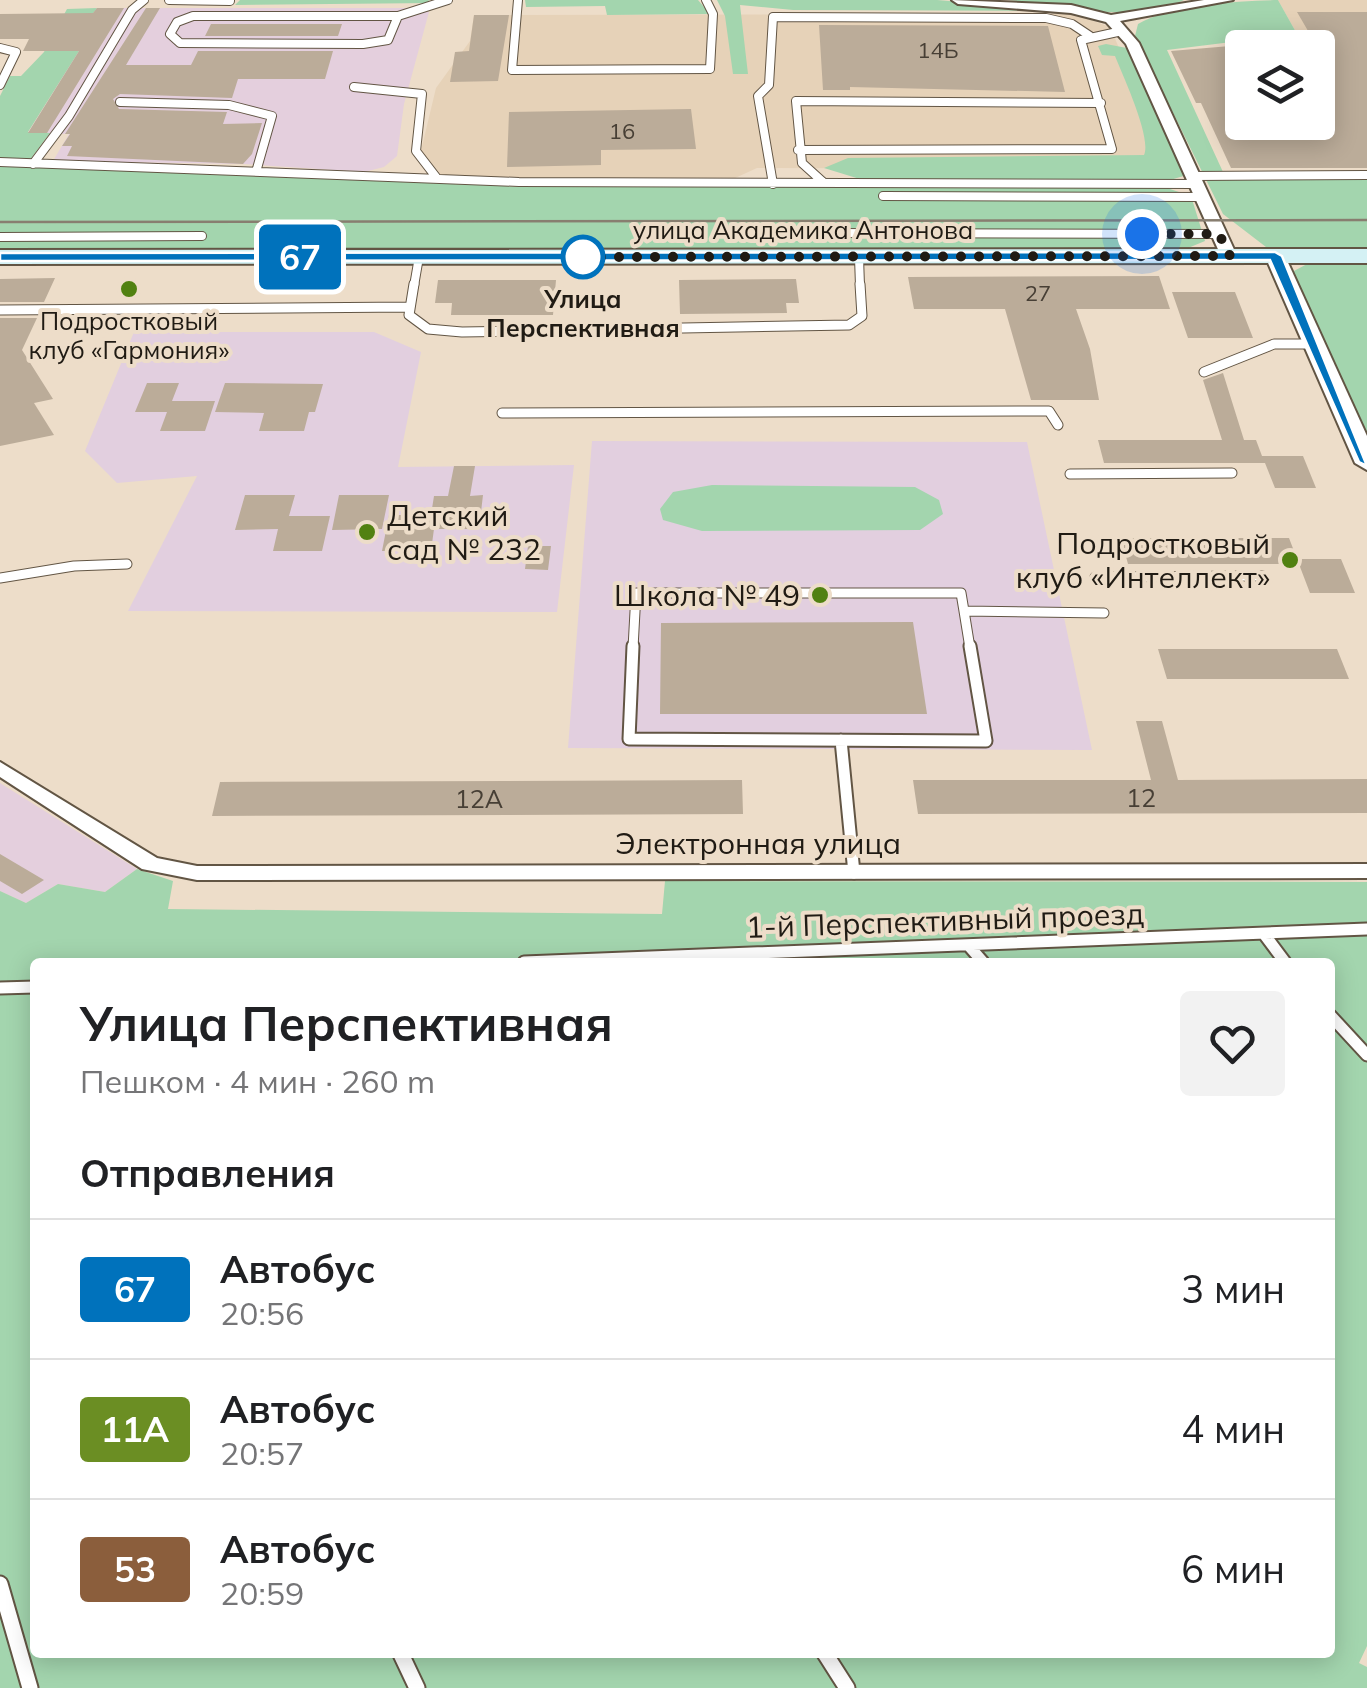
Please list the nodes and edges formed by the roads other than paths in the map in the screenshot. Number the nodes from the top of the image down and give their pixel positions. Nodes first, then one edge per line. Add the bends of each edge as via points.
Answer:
1 (144, 0) edge
2 (169, 0) edge
3 (448, 0) edge
4 (518, 0) edge
5 (706, 0) edge
6 (958, 0) edge
7 (1227, 0) edge
8 (230, 1) edge
9 (1195, 2) edge
10 (398, 16) junction
11 (1117, 25) junction
12 (1090, 36) junction
13 (0, 48) edge
14 (0, 85) edge
15 (354, 87) dead end
16 (120, 102) dead end
17 (1100, 103) junction
18 (798, 150) junction
19 (0, 162) edge
20 (33, 164) junction
21 (256, 172) junction
22 (1367, 174) edge
23 (440, 180) junction
24 (773, 184) junction
25 (824, 184) junction
26 (1198, 186) junction
27 (883, 196) dead end
28 (826, 233) dead end
29 (1219, 234) junction
30 (202, 236) dead end
31 (0, 237) edge
32 (1230, 256) junction
33 (1275, 256) junction
34 (1367, 256) edge
35 (0, 257) edge
36 (419, 257) junction
37 (859, 257) junction
38 (410, 308) junction
39 (0, 310) edge
40 (1314, 344) junction
41 (1204, 372) dead end
42 (502, 412) dead end
43 (1058, 426) dead end
44 (1367, 462) edge
45 (1232, 473) dead end
46 (1070, 474) dead end
47 (128, 564) dead end
48 (1263, 576) dead end
49 (1095, 577) dead end
50 (0, 578) edge
51 (964, 611) junction
52 (1104, 612) dead end
53 (841, 740) junction
54 (0, 768) edge
55 (1367, 872) edge
56 (854, 873) junction
57 (1367, 930) edge
58 (1264, 934) junction
59 (969, 946) junction
60 (680, 958) edge
61 (980, 958) edge
62 (1281, 958) edge
63 (30, 987) edge
64 (0, 988) edge
65 (1335, 1021) edge
66 (1367, 1055) edge
67 (0, 1584) edge
68 (403, 1658) edge
69 (828, 1658) edge
70 (30, 1688) edge
71 (417, 1688) edge
72 (847, 1688) edge

1 - 20 lane
2 - 8 lane
3 - 10 lane
4 - 5 lane via 512,70 710,69 713,14
6 - 11 street via 1071,9
7 - 9 street
9 - 11 street
10 - 10 lane via 193,16 177,22 170,34 180,43 364,44 388,40
11 - 12 lane
11 - 26 street
12 - 17 lane via 1081,40
12 - 24 lane via 1046,18 773,17 768,85 758,96
13 - 14 lane via 16,52
15 - 23 lane via 422,94 413,154 420,168
16 - 21 lane via 229,105 272,116
17 - 18 lane via 796,101
17 - 18 lane via 1112,150
18 - 25 lane
19 - 20 lane
20 - 21 lane
21 - 23 lane
22 - 26 lane
23 - 24 lane
24 - 25 lane
25 - 26 lane
26 - 27 lane
26 - 29 street
28 - 29 lane
29 - 32 street
30 - 31 lane
32 - 33 main road, улица Академика Антонова
32 - 37 main road, улица Академика Антонова
33 - 34 main road, улица Академика Антонова
33 - 40 street
35 - 36 main road, улица Академика Антонова
36 - 37 main road, улица Академика Антонова
36 - 38 lane
37 - 38 lane via 862,316 829,328 462,332 414,323
38 - 39 lane
40 - 41 lane via 1274,344
40 - 44 street
42 - 43 lane via 1048,411
45 - 46 lane
47 - 50 lane
48 - 49 lane
51 - 52 lane
51 - 53 lane via 986,741
51 - 53 lane via 961,592 636,593 629,739
53 - 56 lane
54 - 56 street, Электронная улица via 150,864 197,873
55 - 56 street, Электронная улица
57 - 58 lane, 1-й Перспективный проезд
58 - 59 lane, 1-й Перспективный проезд
58 - 62 lane
59 - 60 lane, 1-й Перспективный проезд
59 - 61 lane
63 - 64 lane
65 - 66 lane
67 - 70 lane
68 - 71 lane
69 - 72 lane

